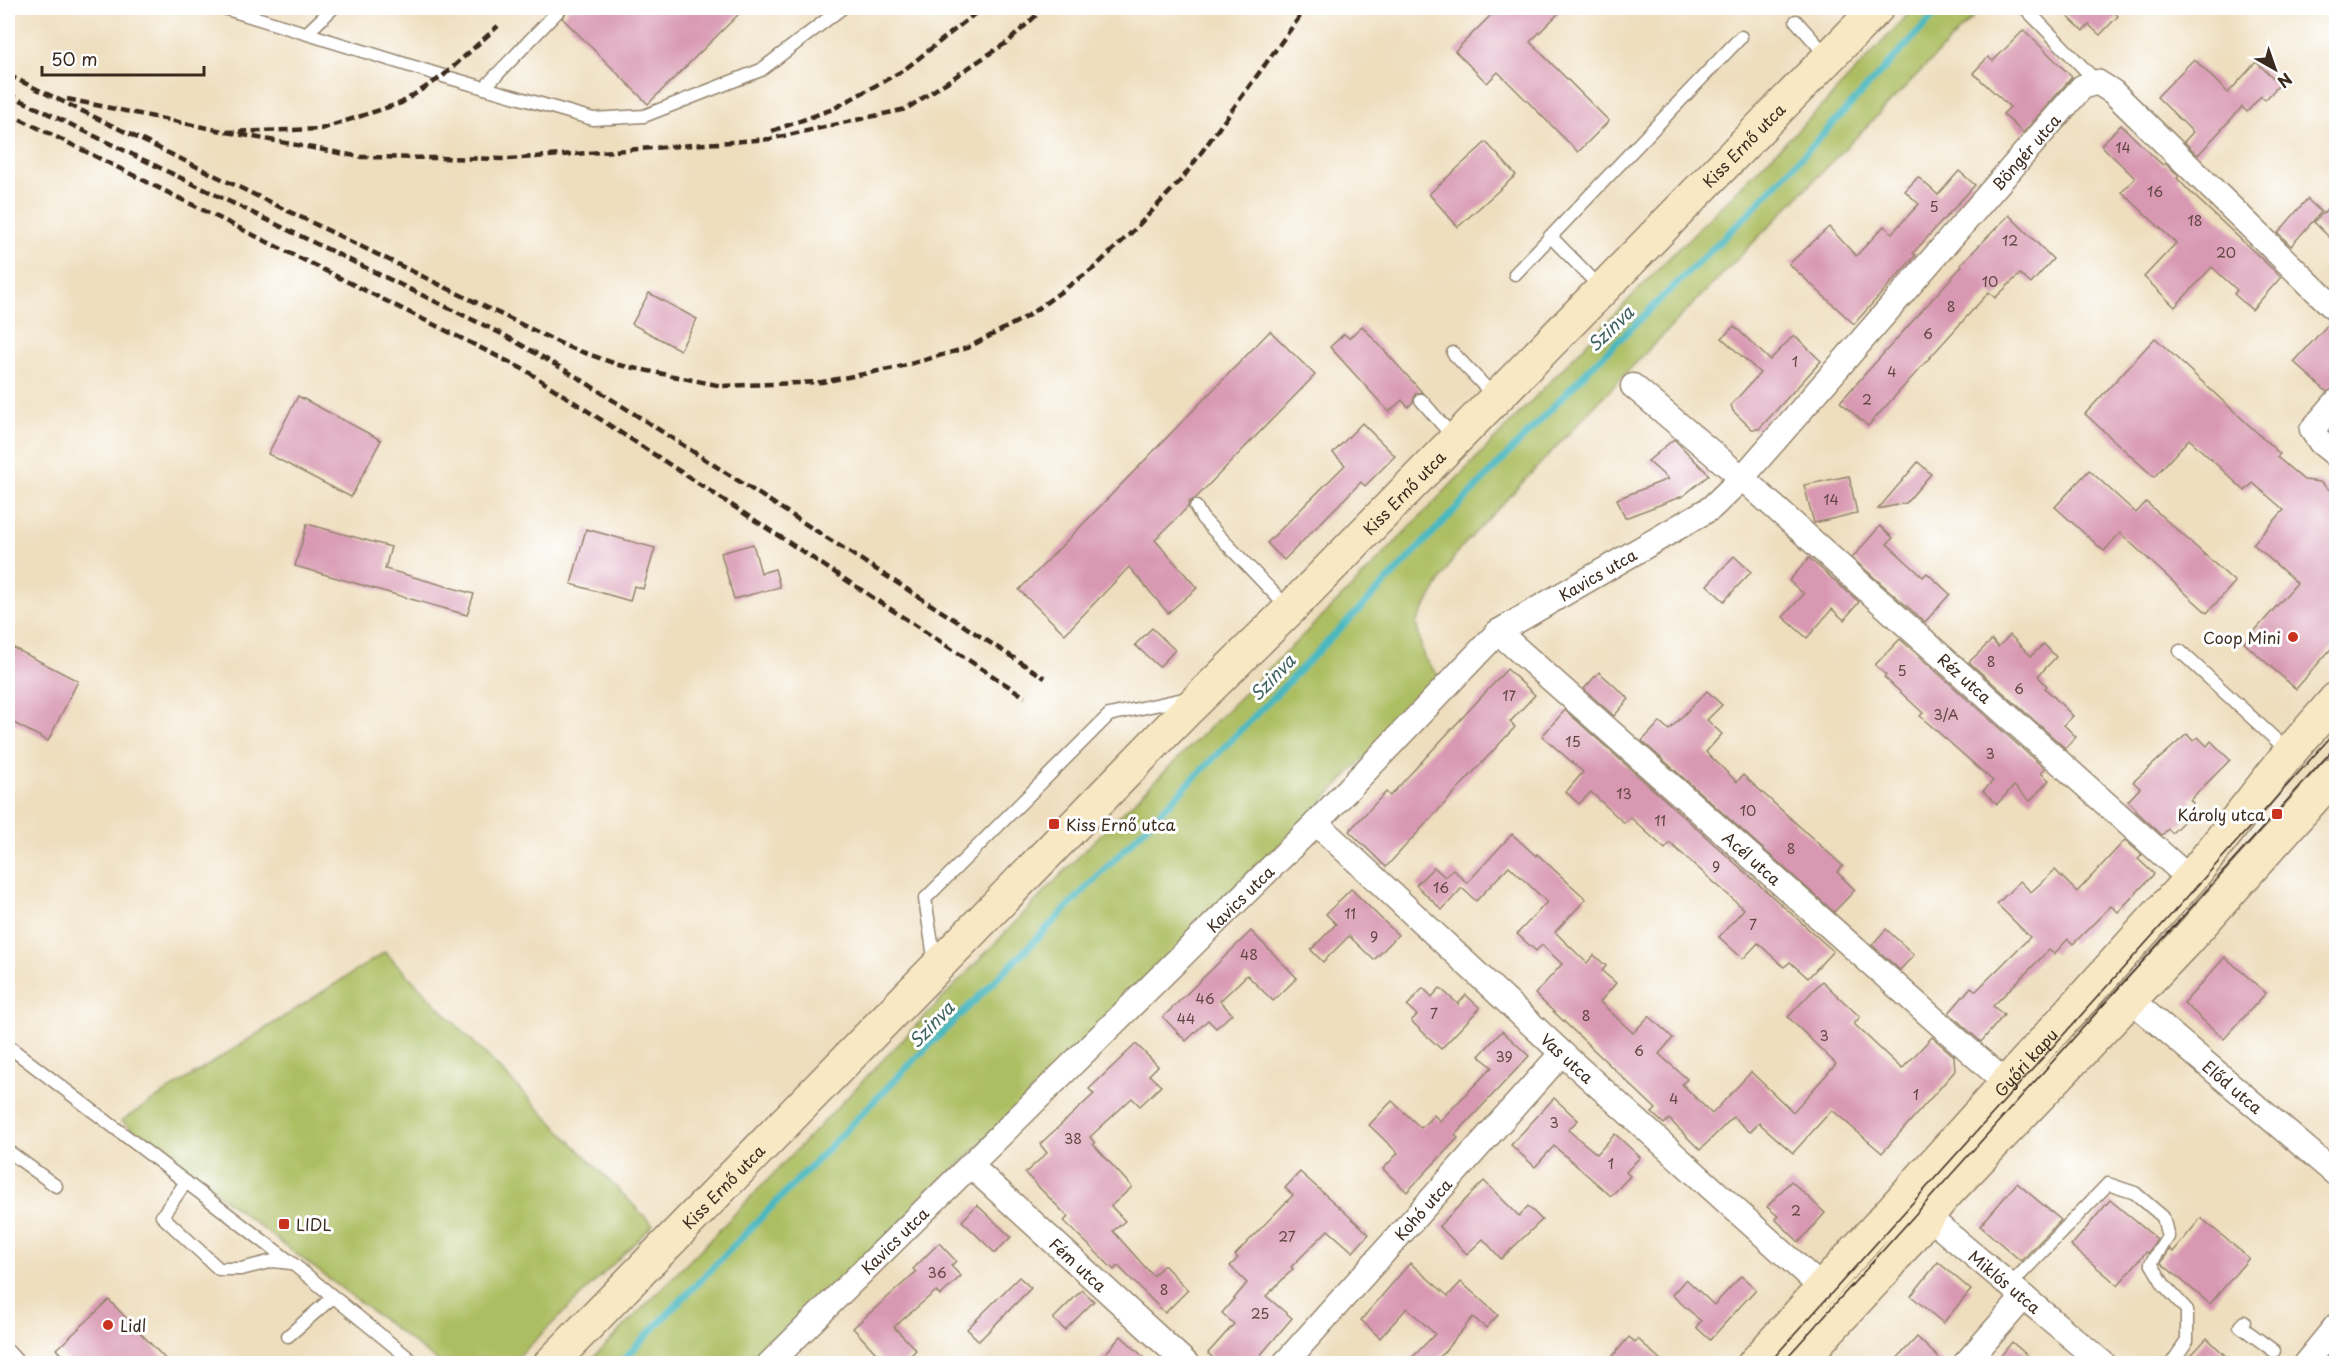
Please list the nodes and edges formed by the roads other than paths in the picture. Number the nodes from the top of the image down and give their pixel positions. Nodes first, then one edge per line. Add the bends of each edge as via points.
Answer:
1 (224, 8) edge
2 (333, 8) edge
3 (561, 8) edge
4 (842, 8) edge
5 (1877, 8) edge
6 (2025, 8) edge
7 (1796, 21) dead end
8 (307, 33) junction
9 (1741, 37) dead end
10 (1828, 58) junction
11 (2097, 82) junction
12 (484, 88) junction
13 (1550, 236) junction
14 (1515, 274) dead end
15 (1603, 290) junction
16 (2337, 310) edge
17 (1452, 353) dead end
18 (1633, 386) dead end
19 (1496, 398) junction
20 (1421, 400) dead end
21 (2337, 402) edge
22 (1455, 439) junction
23 (2337, 455) edge
24 (1742, 478) junction
25 (1196, 507) dead end
26 (1290, 610) junction
27 (1497, 632) junction
28 (2180, 651) dead end
29 (1203, 694) junction
30 (2337, 699) edge
31 (2290, 752) junction
32 (2335, 778) edge
33 (1316, 823) junction
34 (2190, 879) junction
35 (936, 969) junction
36 (2130, 999) junction
37 (8, 1046) edge
38 (1562, 1053) junction
39 (2007, 1084) junction
40 (8, 1151) edge
41 (970, 1165) junction
42 (2337, 1174) edge
43 (186, 1182) junction
44 (56, 1186) dead end
45 (1916, 1207) junction
46 (293, 1264) junction
47 (1822, 1288) junction
48 (2017, 1291) junction
49 (333, 1297) junction
50 (2244, 1322) dead end
51 (2337, 1326) edge
52 (288, 1336) dead end
53 (8, 1351) edge
54 (2274, 1351) dead end
55 (20, 1364) edge
56 (416, 1364) edge
57 (550, 1364) edge
58 (769, 1364) edge
59 (1187, 1364) edge
60 (1284, 1364) edge
61 (1754, 1364) edge
62 (1797, 1364) edge
63 (1965, 1364) edge
64 (2104, 1364) edge
65 (2171, 1364) edge
66 (2305, 1364) edge

1 - 8 lane
2 - 8 lane
3 - 12 lane
4 - 12 lane via 761,70 644,116 594,119
5 - 10 street, Kiss Ernő utca
6 - 11 lane
7 - 10 lane
8 - 12 lane
9 - 13 lane
10 - 15 street, Kiss Ernő utca
11 - 16 street via 2113,92
11 - 24 street, Böngér utca via 2082,87
13 - 14 lane
13 - 15 lane
15 - 19 street, Kiss Ernő utca
17 - 19 lane
18 - 24 street, Réz utca
19 - 22 street, Kiss Ernő utca
20 - 22 lane
21 - 23 street via 2312,430
22 - 26 street, Kiss Ernő utca
24 - 27 street, Kavics utca via 1711,508
24 - 34 street, Réz utca
25 - 26 lane
26 - 29 street, Kiss Ernő utca
27 - 33 street, Kavics utca
27 - 39 street, Acél utca
28 - 31 lane
29 - 35 street, Kiss Ernő utca
29 - 35 lane via 1109,715 925,899
30 - 31 street, Győri kapu
31 - 34 street, Győri kapu
32 - 36 street, Győri kapu
33 - 38 street, Vas utca
33 - 41 street, Kavics utca
34 - 39 street, Győri kapu
35 - 57 street, Kiss Ernő utca
36 - 42 street, Előd utca
36 - 45 street, Győri kapu
37 - 43 lane
38 - 47 street, Vas utca
38 - 60 street, Kohó utca
39 - 45 street, Győri kapu
40 - 44 lane
41 - 58 street, Kavics utca
41 - 59 street, Fém utca
43 - 46 lane
43 - 46 lane via 162,1216 219,1269 273,1262
45 - 47 street, Győri kapu
45 - 48 street, Miklós utca
45 - 62 street, Győri kapu via 1888,1266
46 - 49 lane
47 - 61 street, Győri kapu
48 - 63 street
48 - 64 street, Miklós utca
48 - 65 lane via 2109,1184 2135,1193 2163,1217 2168,1237 2151,1263 2164,1285 2187,1310 2187,1341
49 - 52 lane
49 - 56 lane
50 - 54 lane via 2240,1326
51 - 66 street
53 - 55 lane

